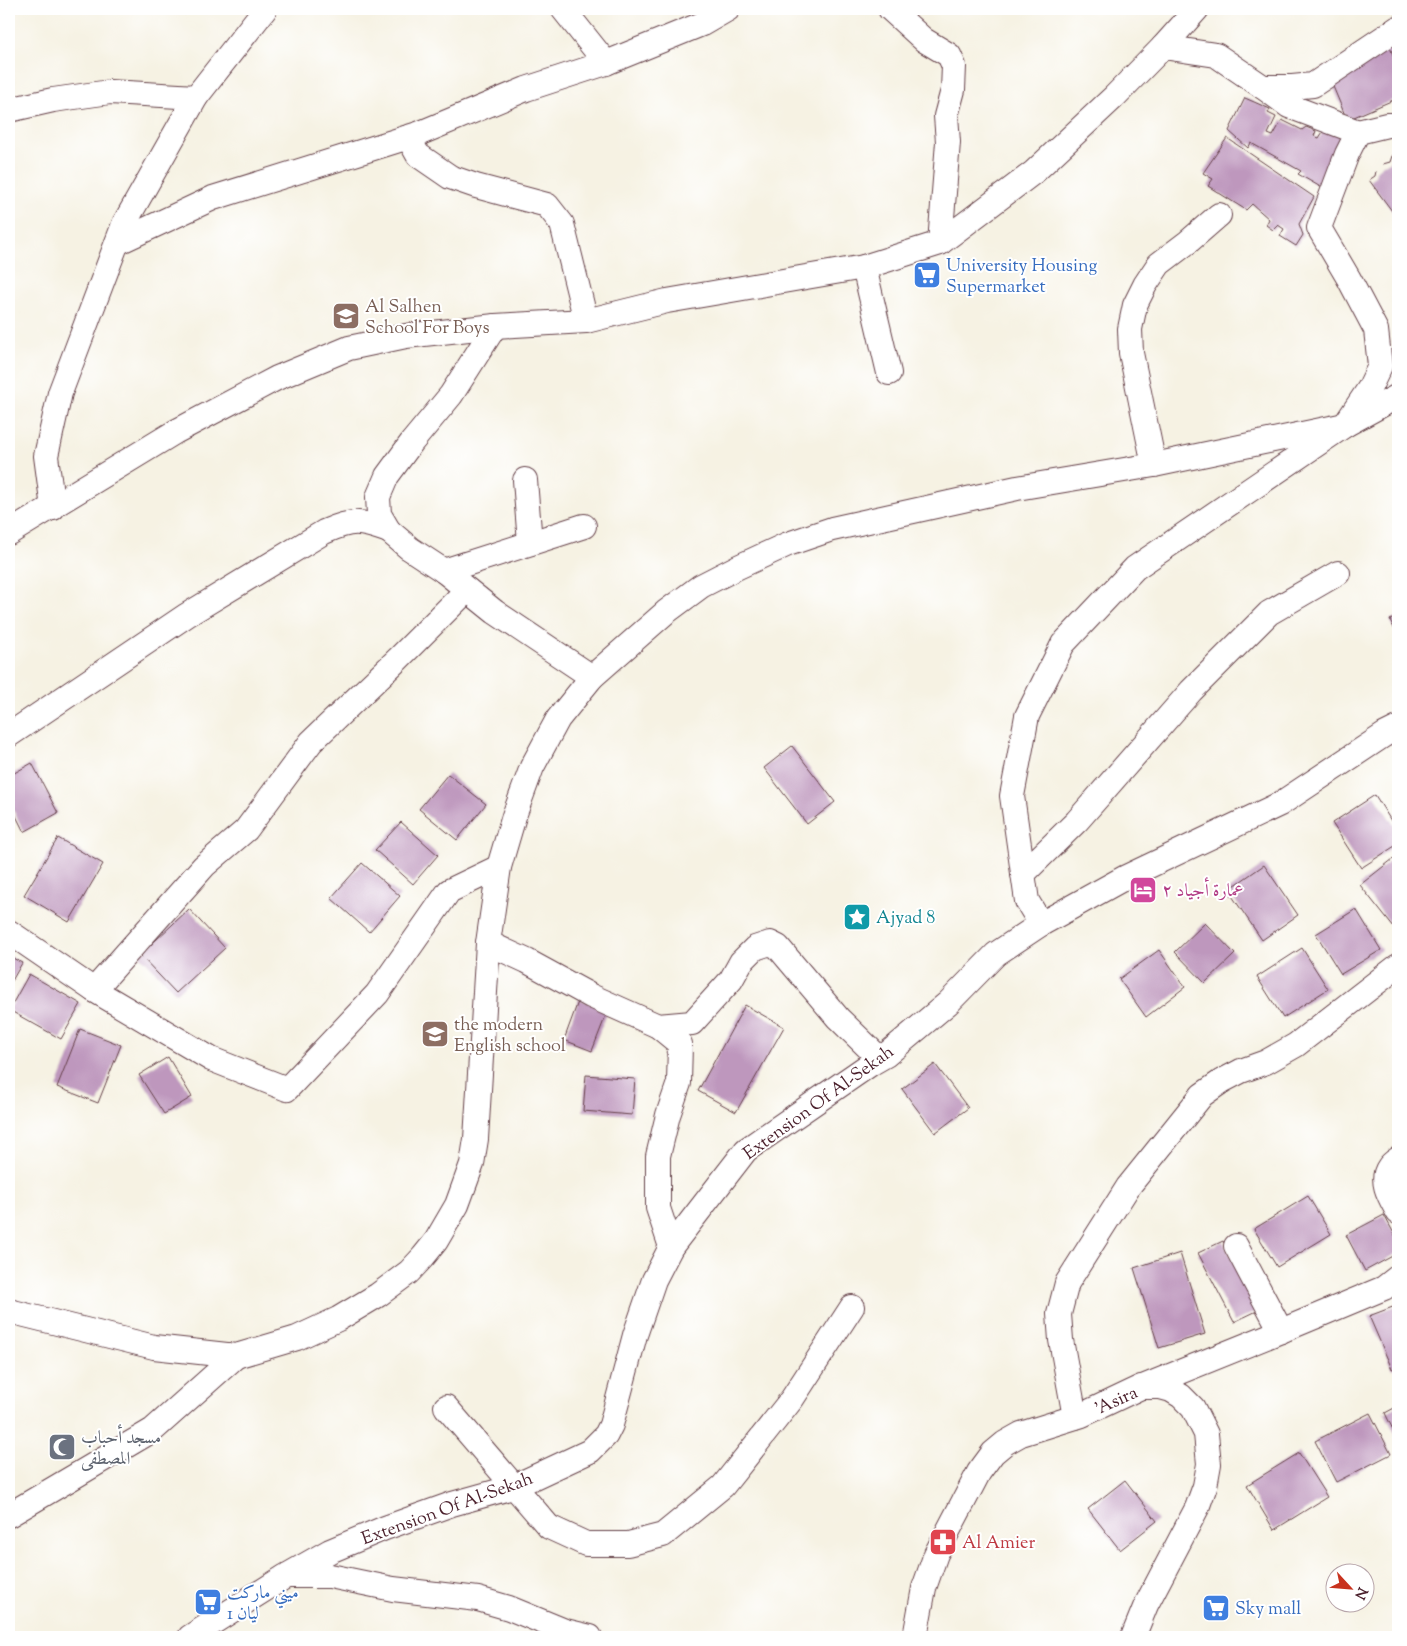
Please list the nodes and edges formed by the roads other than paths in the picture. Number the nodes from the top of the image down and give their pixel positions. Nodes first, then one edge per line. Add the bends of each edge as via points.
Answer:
1 (265, 9) edge
2 (563, 9) edge
3 (728, 9) edge
4 (890, 9) edge
5 (1197, 9) edge
6 (1398, 28) edge
7 (1163, 47) junction
8 (606, 63) junction
9 (1263, 87) junction
10 (196, 98) junction
11 (12, 114) edge
12 (1398, 125) edge
13 (1358, 132) junction
14 (408, 137) junction
15 (1219, 215) dead end
16 (117, 243) junction
17 (940, 243) junction
18 (864, 267) junction
19 (586, 321) junction
20 (496, 326) junction
21 (889, 373) dead end
22 (1398, 396) edge
23 (1345, 425) junction
24 (1154, 465) junction
25 (525, 480) dead end
26 (53, 508) junction
27 (584, 526) dead end
28 (389, 531) junction
29 (9, 533) edge
30 (530, 543) junction
31 (444, 571) junction
32 (1338, 573) dead end
33 (467, 590) junction
34 (592, 677) junction
35 (1398, 728) edge
36 (9, 735) edge
37 (499, 867) junction
38 (1023, 874) junction
39 (1041, 924) junction
40 (9, 932) edge
41 (488, 942) junction
42 (1398, 966) edge
43 (94, 990) junction
44 (658, 1026) junction
45 (879, 1058) junction
46 (1398, 1159) edge
47 (1398, 1212) edge
48 (1236, 1246) dead end
49 (671, 1248) junction
50 (1398, 1277) edge
51 (852, 1307) dead end
52 (9, 1312) edge
53 (1281, 1331) junction
54 (236, 1356) junction
55 (1141, 1387) junction
56 (446, 1407) dead end
57 (1075, 1417) junction
58 (513, 1487) junction
59 (9, 1515) edge
60 (286, 1576) junction
61 (190, 1637) edge
62 (590, 1637) edge
63 (915, 1637) edge
64 (1133, 1637) edge

1 - 10 street
2 - 8 street
3 - 8 street via 702,24
4 - 17 street via 924,40 949,55 954,66 953,90 946,116 948,142
5 - 7 street
6 - 9 street via 1313,85
7 - 9 street via 1216,55
7 - 17 street via 1034,172
8 - 14 street via 526,90
9 - 13 street via 1290,106
10 - 11 street via 110,92 53,100
10 - 16 street via 124,224
12 - 13 street
13 - 23 street via 1318,228 1376,330 1380,366
14 - 16 street via 213,198
14 - 19 street via 418,155 450,177 547,205 562,224
15 - 24 street via 1159,264 1135,305 1130,329 1131,352
16 - 26 street via 60,393 46,456
17 - 18 street
18 - 19 street via 668,301
18 - 21 street
19 - 20 street
20 - 26 street via 406,336 349,348 277,378 176,432
20 - 28 street via 451,395 387,476 378,497 379,514
22 - 23 street
23 - 24 street
23 - 38 street via 1135,568 1063,644 1027,716 1012,796
24 - 34 street via 1018,488 832,529 788,544 702,586 666,612
25 - 30 street
26 - 29 street
27 - 30 street
28 - 31 street
28 - 36 street via 365,523 344,523 324,532 186,615
30 - 31 street
31 - 33 street
32 - 38 street via 1268,613 1191,691 1078,821
33 - 34 street
33 - 43 street via 311,742 246,830 204,866
34 - 37 street via 558,719 532,767
35 - 39 street, Extension Of Al-Sekah via 1280,804 1126,877
37 - 41 street
37 - 43 street via 449,891 377,994 287,1089 211,1059
38 - 39 street via 1027,901
39 - 45 street, Extension Of Al-Sekah via 996,954 948,1003
40 - 43 street
41 - 44 street
41 - 54 street via 476,1139 465,1186 448,1224 409,1272 378,1295 297,1338
42 - 57 street via 1296,1045 1222,1081 1202,1095 1128,1187 1067,1283 1059,1314
44 - 45 street via 692,1024 731,980 741,962 755,948 770,944 778,947 838,1018
44 - 49 street via 680,1044 679,1083 658,1156 658,1208
45 - 49 street, Extension Of Al-Sekah via 746,1150
46 - 47 street via 1389,1166 1384,1178
48 - 53 street
49 - 58 street, Extension Of Al-Sekah via 654,1280 606,1435 590,1451
50 - 53 street via 1384,1288
51 - 58 street via 792,1399 723,1486 663,1535 628,1544 586,1544 549,1527
52 - 54 street via 154,1347
53 - 55 street
54 - 59 street via 152,1430
55 - 57 street, 'Asira
55 - 64 street, 'Asira via 1171,1390 1188,1402 1206,1434 1209,1464 1197,1508 1146,1605
56 - 58 street
57 - 63 street, 'Asira via 1016,1437 999,1448 983,1465 936,1554 924,1588
58 - 60 street, Extension Of Al-Sekah via 385,1528 330,1550
60 - 61 street, Extension Of Al-Sekah
60 - 62 street via 330,1576 393,1589 478,1599

